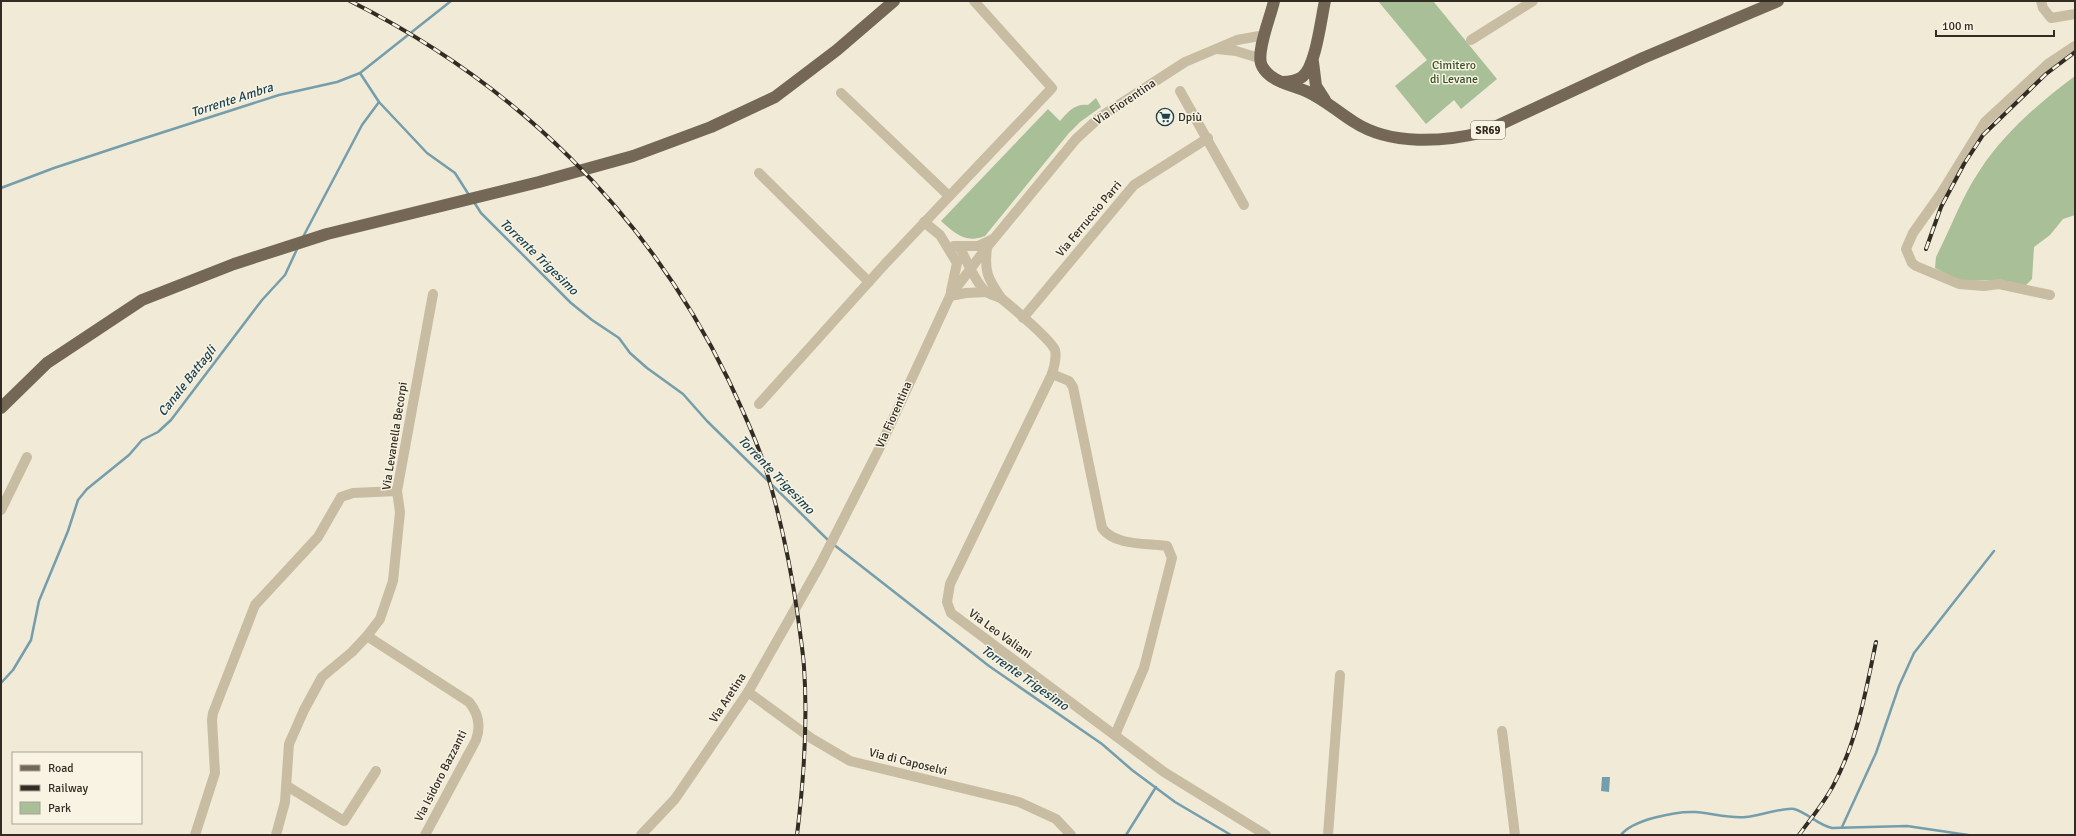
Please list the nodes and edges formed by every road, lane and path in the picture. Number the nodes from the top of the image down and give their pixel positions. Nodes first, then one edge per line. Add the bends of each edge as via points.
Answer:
1 (894, 1) edge
2 (974, 1) edge
3 (1274, 1) edge
4 (1325, 1) edge
5 (1533, 1) edge
6 (1778, 1) edge
7 (2041, 1) edge
8 (2075, 14) edge
9 (1265, 35) junction
10 (1471, 40) dead end
11 (2075, 46) edge
12 (1215, 49) junction
13 (1313, 57) junction
14 (1259, 58) junction
15 (1280, 82) junction
16 (1180, 91) dead end
17 (842, 93) dead end
18 (1327, 103) junction
19 (1208, 138) junction
20 (758, 173) dead end
21 (948, 195) junction
22 (1244, 205) dead end
23 (924, 222) junction
24 (995, 238) junction
25 (947, 244) junction
26 (958, 246) junction
27 (987, 247) junction
28 (957, 263) junction
29 (972, 268) junction
30 (987, 276) junction
31 (869, 282) junction
32 (987, 292) junction
33 (433, 294) dead end
34 (2050, 295) dead end
35 (950, 296) junction
36 (1001, 298) junction
37 (1023, 318) junction
38 (1052, 374) junction
39 (759, 404) dead end
40 (1, 408) edge
41 (27, 458) dead end
42 (397, 490) junction
43 (1, 510) edge
44 (820, 565) joint
45 (368, 636) junction
46 (1340, 675) dead end
47 (748, 692) junction
48 (1502, 731) dead end
49 (1115, 735) junction
50 (376, 771) dead end
51 (287, 786) junction
52 (195, 835) edge
53 (276, 835) edge
54 (425, 835) edge
55 (641, 835) edge
56 (1071, 835) edge
57 (1266, 835) edge
58 (1328, 835) edge
59 (1515, 835) edge

1 - 40 main road via 837,50 775,96 711,127 633,156 516,188 327,234 234,264 142,300 47,363
2 - 21 street via 1052,88
3 - 9 main road
4 - 13 main road
5 - 10 street
6 - 18 main road, SR69 via 1643,58 1501,125 1459,138 1412,139 1392,136 1355,123
7 - 8 street via 2050,18
9 - 12 street, Via Fiorentina via 1237,40
9 - 14 main road
11 - 34 street via 2048,64 1986,122 1913,233 1906,249 1916,266 1959,284 1999,284
12 - 14 street, Via Fiorentina via 1236,51
12 - 24 street, Via Fiorentina via 1185,62 1100,117 1076,139
13 - 15 main road via 1311,65 1302,77 1292,82
13 - 18 main road, SR69 via 1316,86
14 - 15 main road via 1266,73
15 - 18 main road, SR69 via 1309,92
16 - 19 street
17 - 21 street
19 - 22 street
19 - 37 street, Via Ferruccio Parri via 1134,185
20 - 31 street
21 - 23 street
23 - 25 street
23 - 31 street
24 - 26 street via 978,246
24 - 27 street, Via Fiorentina
25 - 26 street
25 - 28 street
26 - 29 street, Via Leo Valiani
27 - 29 street, Via Fiorentina
27 - 30 street
28 - 29 street
28 - 35 street
29 - 30 street
29 - 32 street, Via Leo Valiani via 976,280
29 - 35 street, Via Fiorentina
30 - 36 street
31 - 39 street
32 - 35 street, Via Leo Valiani
32 - 36 street, Via Leo Valiani
33 - 42 street, Via Levanella Becorpi
35 - 44 street, Via Fiorentina via 879,449
36 - 37 street, Via Leo Valiani
37 - 38 street, Via Leo Valiani via 1055,350
38 - 49 street via 1069,381 1073,387 1102,528 1107,535 1117,539 1167,546 1172,558 1144,668
38 - 49 street, Via Leo Valiani via 950,584 947,602 951,614 957,620
41 - 43 street
42 - 45 street, Via Levanella Becorpi via 400,512 393,581 380,619
42 - 52 street via 353,493 342,498 318,537 255,605 213,713 215,773
44 - 47 street, Via Aretina
45 - 51 street, Via Levanella Becorpi via 322,677 304,710 289,744
45 - 54 street, Via Isidoro Bazzanti via 469,702 475,709 480,730
46 - 58 street
47 - 55 street, Via Aretina via 675,799
47 - 56 street, Via di Caposelvi via 811,738 850,761 1019,802 1056,819
48 - 59 street
49 - 57 street, Via Leo Valiani via 1164,772
50 - 51 street via 344,821
51 - 53 street, Via Levanella Becorpi

